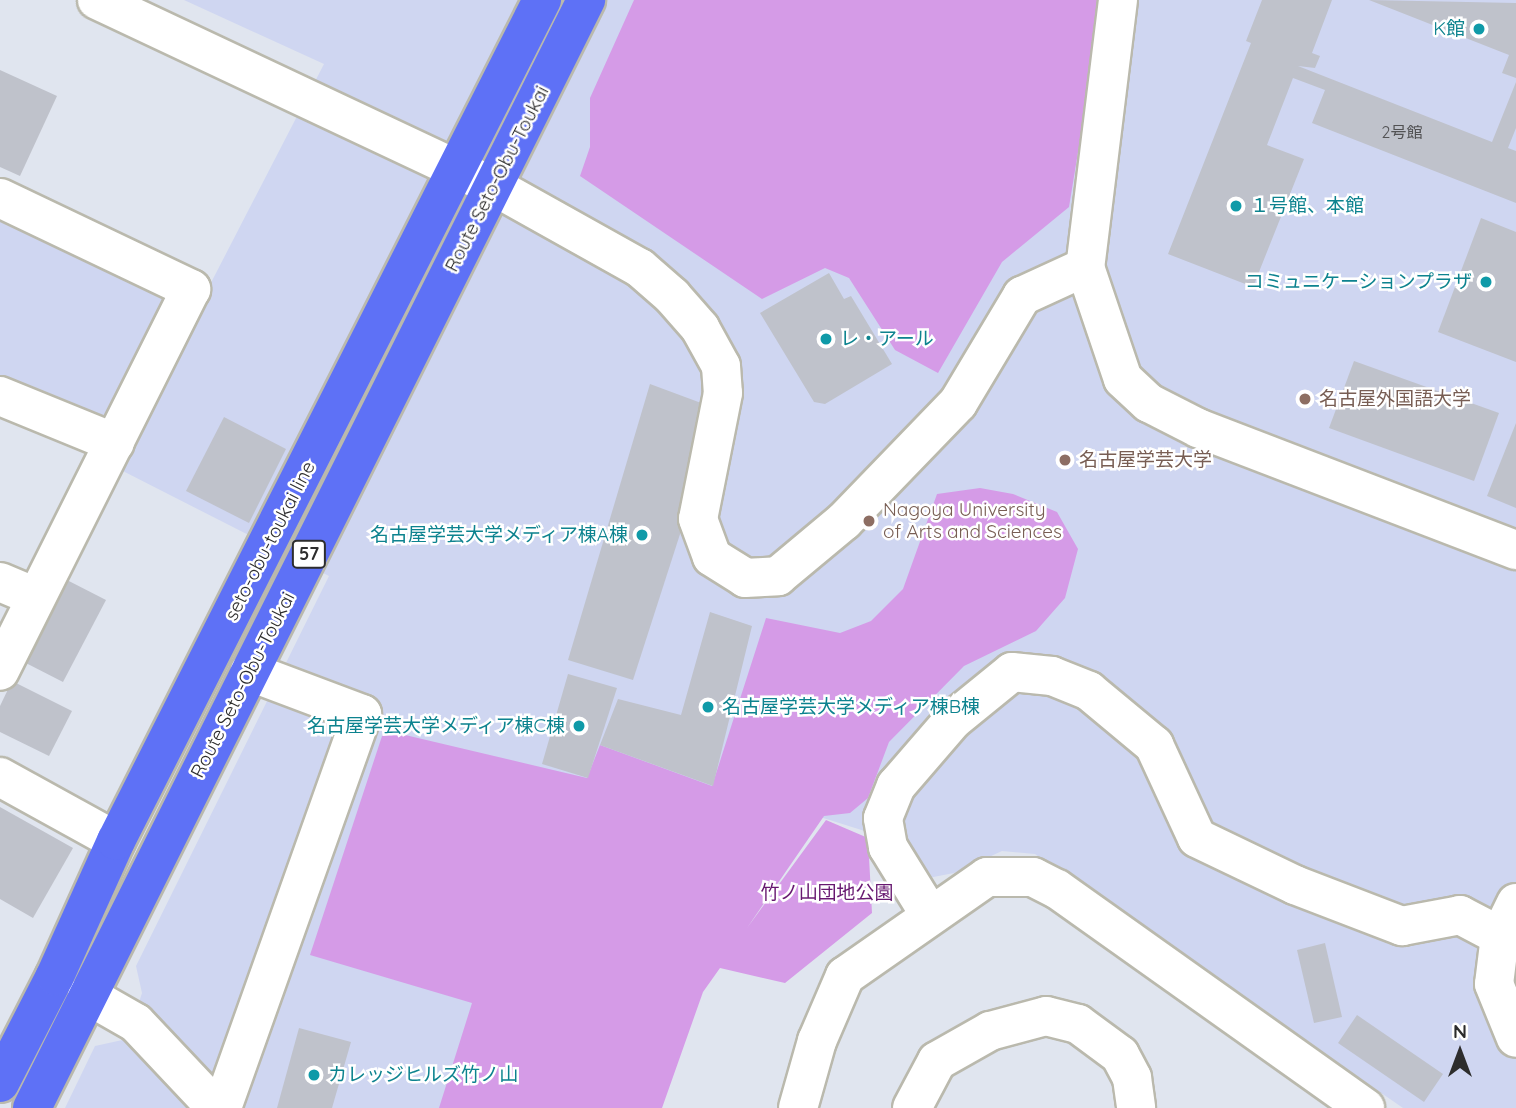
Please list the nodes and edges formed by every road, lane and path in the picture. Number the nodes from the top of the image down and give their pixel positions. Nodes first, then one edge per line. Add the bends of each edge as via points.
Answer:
1 (97, 0) edge
2 (542, 0) edge
3 (586, 0) edge
4 (1118, 0) edge
5 (460, 170) junction
6 (495, 187) junction
7 (0, 198) edge
8 (1085, 267) junction
9 (0, 396) edge
10 (115, 443) junction
11 (1516, 550) edge
12 (0, 582) edge
13 (35, 597) junction
14 (0, 670) edge
15 (250, 672) junction
16 (0, 776) edge
17 (116, 841) junction
18 (930, 915) junction
19 (1508, 919) edge
20 (88, 995) junction
21 (1516, 1038) edge
22 (0, 1083) edge
23 (32, 1108) edge
24 (216, 1108) edge
25 (222, 1108) edge
26 (798, 1108) edge
27 (912, 1108) edge
28 (1136, 1108) edge
29 (1365, 1108) edge

1 - 5 street
2 - 5 main road, seto-obu-toukai line / 57
3 - 6 main road, Route Seto-Obu-Toukai / 57
4 - 8 street
5 - 6 street
5 - 17 main road, seto-obu-toukai line / 57
6 - 8 street via 640,268 672,296 705,336 721,366 723,393 698,519 712,557 745,578 778,576 844,521 958,403 1022,296
6 - 15 main road, Route Seto-Obu-Toukai / 57
7 - 10 street via 191,289
8 - 11 street via 1123,379 1149,403 1198,428
9 - 10 street
10 - 13 street
12 - 13 street
13 - 14 street
15 - 20 main road, Route Seto-Obu-Toukai / 57
15 - 25 street via 362,714
16 - 17 street
17 - 22 main road, seto-obu-toukai line / 57
18 - 19 street via 888,848 883,818 896,786 953,720 1012,672 1052,676 1089,691 1154,745 1197,838 1295,885 1402,926 1460,915
18 - 26 street via 845,976 817,1041
18 - 29 street via 987,877 1033,877 1057,889
19 - 21 street via 1494,984
20 - 23 main road, Route Seto-Obu-Toukai / 57
20 - 24 street via 136,1023
27 - 28 street via 937,1061 989,1031 1046,1016 1078,1024 1119,1055 1132,1078

